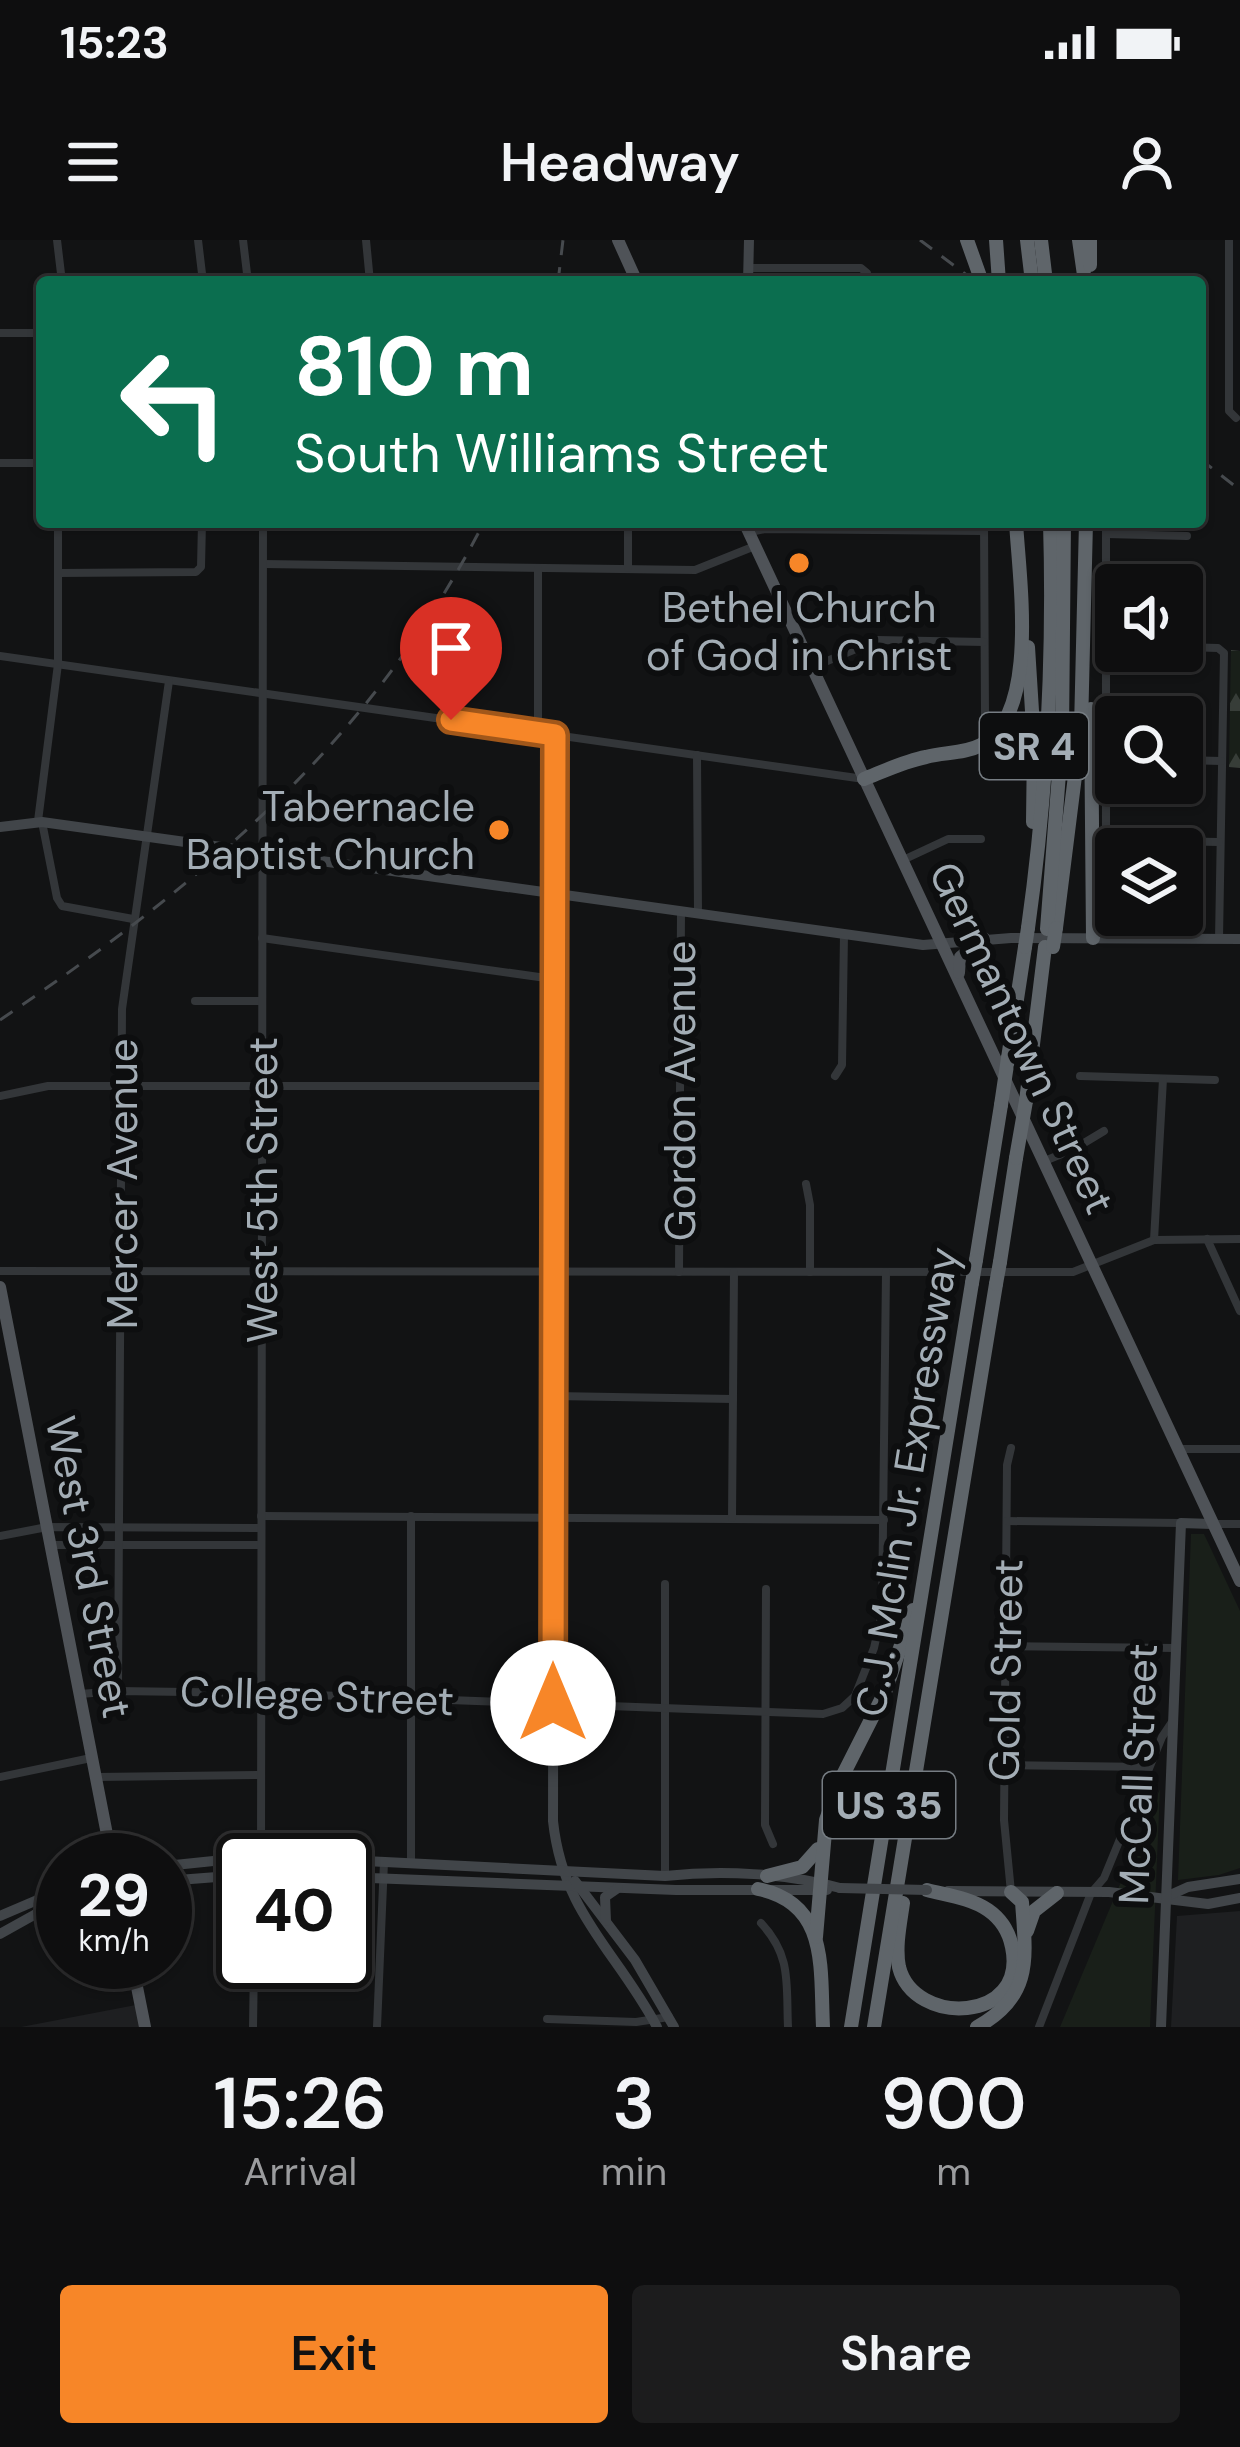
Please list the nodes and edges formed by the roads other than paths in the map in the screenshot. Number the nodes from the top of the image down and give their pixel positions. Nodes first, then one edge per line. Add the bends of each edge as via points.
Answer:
1 (57, 240) edge
2 (198, 240) edge
3 (243, 240) edge
4 (366, 240) edge
5 (618, 240) edge
6 (749, 240) edge
7 (967, 240) edge
8 (996, 240) edge
9 (1027, 240) edge
10 (1041, 240) edge
11 (1079, 240) edge
12 (1090, 240) edge
13 (1229, 240) edge
14 (748, 275) edge
15 (61, 276) edge
16 (202, 276) edge
17 (247, 276) edge
18 (369, 276) edge
19 (634, 276) edge
20 (866, 276) edge
21 (980, 276) edge
22 (999, 276) edge
23 (1031, 276) edge
24 (1045, 276) edge
25 (1086, 276) edge
26 (1087, 276) edge
27 (0, 333) edge
28 (36, 333) edge
29 (1236, 418) dead end
30 (0, 464) edge
31 (36, 464) edge
32 (58, 528) edge
33 (202, 528) edge
34 (263, 528) edge
35 (628, 528) edge
36 (838, 528) edge
37 (984, 528) edge
38 (1016, 528) edge
39 (1050, 528) edge
40 (1064, 528) edge
41 (1085, 528) edge
42 (1106, 528) edge
43 (748, 530) edge
44 (1106, 534) junction
45 (1186, 536) dead end
46 (263, 564) junction
47 (1106, 564) edge
48 (538, 568) junction
49 (628, 569) junction
50 (58, 573) junction
51 (1020, 594) junction
52 (1085, 641) junction
53 (984, 642) junction
54 (1203, 648) edge
55 (0, 656) edge
56 (58, 664) junction
57 (812, 667) junction
58 (169, 681) junction
59 (264, 693) junction
60 (985, 718) dead end
61 (538, 733) junction
62 (555, 735) junction
63 (697, 755) junction
64 (1203, 761) edge
65 (1221, 761) junction
66 (864, 779) junction
67 (40, 822) junction
68 (0, 827) edge
69 (146, 836) junction
70 (981, 838) dead end
71 (1203, 842) edge
72 (1219, 842) junction
73 (263, 851) junction
74 (902, 861) junction
75 (554, 893) junction
76 (1032, 898) junction
77 (681, 911) junction
78 (698, 914) junction
79 (133, 919) junction
80 (1051, 929) junction
81 (844, 934) junction
82 (262, 938) junction
83 (984, 938) junction
84 (1093, 938) junction
85 (1219, 939) junction
86 (1240, 940) edge
87 (940, 942) junction
88 (553, 979) junction
89 (960, 980) junction
90 (195, 1001) dead end
91 (262, 1001) junction
92 (836, 1076) dead end
93 (1080, 1076) dead end
94 (1163, 1078) junction
95 (1215, 1080) dead end
96 (122, 1086) junction
97 (554, 1086) junction
98 (262, 1087) junction
99 (0, 1096) edge
100 (1103, 1131) dead end
101 (1042, 1162) junction
102 (806, 1184) dead end
103 (1207, 1239) junction
104 (1240, 1239) edge
105 (1154, 1240) junction
106 (1093, 1268) junction
107 (262, 1270) junction
108 (0, 1271) edge
109 (122, 1271) junction
110 (553, 1272) junction
111 (680, 1272) junction
112 (734, 1272) junction
113 (810, 1272) junction
114 (886, 1272) junction
115 (0, 1287) edge
116 (1240, 1311) edge
117 (553, 1396) junction
118 (733, 1399) junction
119 (1011, 1448) dead end
120 (1179, 1449) junction
121 (1240, 1449) edge
122 (411, 1516) junction
123 (552, 1517) junction
124 (732, 1518) junction
125 (884, 1520) junction
126 (1007, 1521) junction
127 (261, 1522) junction
128 (1181, 1523) junction
129 (1212, 1524) junction
130 (1240, 1524) edge
131 (120, 1526) junction
132 (46, 1527) junction
133 (0, 1536) edge
134 (50, 1545) junction
135 (120, 1545) junction
136 (260, 1545) junction
137 (922, 1582) junction
138 (1240, 1582) edge
139 (665, 1584) dead end
140 (766, 1588) dead end
141 (1005, 1646) junction
142 (1176, 1648) junction
143 (118, 1691) junction
144 (260, 1693) junction
145 (80, 1694) junction
146 (411, 1698) junction
147 (553, 1703) junction
148 (665, 1707) junction
149 (765, 1711) junction
150 (1174, 1720) junction
151 (93, 1758) junction
152 (1005, 1766) junction
153 (1149, 1767) junction
154 (260, 1774) junction
155 (0, 1777) edge
156 (97, 1777) junction
157 (106, 1828) junction
158 (105, 1833) edge
159 (107, 1833) edge
160 (260, 1833) edge
161 (822, 1839) junction
162 (773, 1844) dead end
163 (904, 1846) junction
164 (372, 1862) edge
165 (384, 1862) junction
166 (410, 1864) junction
167 (562, 1869) junction
168 (665, 1876) junction
169 (372, 1878) edge
170 (384, 1879) junction
171 (1240, 1879) edge
172 (763, 1882) junction
173 (574, 1885) junction
174 (820, 1885) junction
175 (619, 1888) junction
176 (926, 1890) junction
177 (1011, 1892) junction
178 (1057, 1893) junction
179 (1091, 1893) junction
180 (1166, 1897) junction
181 (1240, 1898) edge
182 (36, 1901) edge
183 (36, 1914) edge
184 (0, 1916) edge
185 (760, 1923) dead end
186 (606, 1924) junction
187 (0, 1934) edge
188 (816, 1937) junction
189 (1025, 1942) junction
190 (1013, 1954) junction
191 (138, 1989) edge
192 (254, 1989) edge
193 (547, 2019) dead end
194 (671, 2022) edge
195 (656, 2024) edge
196 (145, 2027) edge
197 (254, 2027) edge
198 (377, 2027) edge
199 (788, 2027) edge
200 (823, 2027) edge
201 (851, 2027) edge
202 (874, 2027) edge
203 (977, 2027) edge
204 (1039, 2027) edge
205 (1161, 2027) edge

1 - 15 street
2 - 16 street
3 - 17 street
4 - 18 street
5 - 19 main road
6 - 14 street
7 - 21 highway
8 - 22 highway
9 - 23 highway
10 - 24 highway
11 - 25 highway
12 - 26 highway
13 - 29 street via 1228,411
14 - 20 street via 865,269
27 - 28 street
30 - 31 street
32 - 50 street
33 - 50 street via 196,572
34 - 46 street, West 5th Street
35 - 49 street
36 - 43 street
37 - 53 street
38 - 51 highway, SR 4
39 - 76 highway, US 35 via 1048,714
40 - 80 highway, US 35
41 - 52 highway, SR 4
42 - 44 street
43 - 49 street via 706,568
43 - 57 main road, Germantown Street
44 - 45 street
44 - 47 street
46 - 48 street
46 - 59 street, West 5th Street
48 - 49 street
48 - 61 street
50 - 56 street
51 - 66 highway via 1015,695 998,732 968,750
51 - 76 highway, SR 4 via 1034,742
52 - 80 highway, SR 4 via 1076,793
52 - 84 highway
53 - 57 street via 871,641
53 - 60 street
54 - 65 street via 1222,649
55 - 56 street
56 - 58 street
56 - 67 street
57 - 66 main road, Germantown Street
58 - 59 street
58 - 69 street, Mercer Avenue
59 - 61 street
59 - 73 street, West 5th Street
61 - 62 street
62 - 63 street
62 - 75 street
63 - 66 street
63 - 78 street
64 - 65 street
65 - 72 street
66 - 74 main road, Germantown Street
67 - 68 street
67 - 69 street
67 - 79 street via 62,906
69 - 73 street
69 - 79 street, Mercer Avenue
70 - 74 street via 948,838
71 - 72 street
72 - 85 street
73 - 75 street
73 - 82 street, West 5th Street
74 - 87 main road, Germantown Street
75 - 77 street
75 - 88 street
76 - 137 highway, C.J. Mclin Jr. Expressway / US 35, bridge
77 - 78 street
77 - 111 street, Gordon Avenue
78 - 81 street
79 - 96 street, Mercer Avenue
80 - 163 highway, C.J. Mclin Jr. Expressway / US 35, bridge
81 - 87 street
81 - 92 street
82 - 88 street
82 - 91 street, West 5th Street
83 - 84 street
83 - 87 street
83 - 89 main road via 960,957
84 - 85 street
85 - 86 street
87 - 89 main road, Germantown Street
88 - 97 street
89 - 101 main road, Germantown Street
90 - 91 street
91 - 98 street, West 5th Street
93 - 94 street
94 - 95 street
94 - 105 street
96 - 98 street
96 - 99 street via 48,1086
96 - 109 street, Mercer Avenue
97 - 98 street
97 - 110 street
98 - 107 street, West 5th Street
100 - 101 street
101 - 106 main road, Germantown Street
102 - 113 street
103 - 104 street
103 - 105 street
103 - 116 street
105 - 106 street
106 - 114 street
106 - 120 main road, Germantown Street
107 - 109 street
107 - 110 street
107 - 127 street, West 5th Street
108 - 109 street
109 - 131 street, Mercer Avenue
110 - 111 street
110 - 117 street
111 - 112 street
112 - 113 street
112 - 118 street
113 - 114 street
114 - 125 street
115 - 132 main road, West 3rd Street
117 - 118 street
117 - 123 street
118 - 124 street
119 - 126 street, Gold Street
120 - 121 street
120 - 129 main road, Germantown Street
122 - 123 street
122 - 127 street
122 - 146 street
123 - 124 street
123 - 147 street
124 - 125 street
125 - 149 street, College Street via 879,1631 855,1696 823,1714
126 - 128 street
126 - 141 street, Gold Street
127 - 131 street
127 - 136 street, West 5th Street
128 - 129 street
128 - 142 street, McCall Street
129 - 130 street
129 - 138 main road, Germantown Street
131 - 132 street
131 - 135 street, Mercer Avenue
132 - 133 street
132 - 134 main road, West 3rd Street
134 - 135 street
134 - 145 main road, West 3rd Street
135 - 136 street
135 - 143 street, Mercer Avenue
136 - 144 street, West 5th Street
137 - 161 highway
137 - 201 highway, C.J. Mclin Jr. Expressway / US 35
139 - 148 street
140 - 149 street
141 - 142 street
141 - 152 street, Gold Street
142 - 150 street, McCall Street
143 - 144 street, College Street
143 - 145 street, College Street
144 - 146 street, College Street
144 - 154 street, West 5th Street
145 - 151 main road, West 3rd Street
146 - 147 street, College Street
146 - 166 street
147 - 148 street, College Street
147 - 167 street via 553,1821
148 - 149 street, College Street
148 - 168 street
149 - 162 street via 765,1825
150 - 153 street
150 - 180 street, McCall Street
151 - 155 street
151 - 156 main road, West 3rd Street
152 - 153 street
152 - 177 street, Gold Street
153 - 179 street
154 - 156 street
154 - 160 street, West 5th Street
156 - 157 main road, West 3rd Street
157 - 158 street
157 - 159 main road, West 3rd Street
161 - 172 highway via 802,1867
161 - 174 highway
163 - 190 highway via 898,1960 920,2004 947,2017 981,2012 1008,1985
163 - 202 highway, C.J. Mclin Jr. Expressway / US 35
164 - 165 street
165 - 166 street
165 - 170 street
166 - 167 street
167 - 168 street
167 - 173 street
168 - 172 street
169 - 170 street
170 - 173 street
170 - 198 street
171 - 180 street
172 - 174 street
172 - 175 street
172 - 188 highway via 794,1901
173 - 175 street
173 - 186 street
173 - 195 street via 577,1907
174 - 176 street, bridge
174 - 188 highway
175 - 186 street via 603,1903
176 - 177 street
176 - 190 highway via 989,1911 1007,1930
177 - 178 street
177 - 189 highway via 1022,1902
177 - 190 highway
178 - 179 street
178 - 189 highway via 1034,1911
179 - 180 street
179 - 204 street
180 - 181 street via 1208,1904
180 - 205 street, McCall Street
182 - 184 street
183 - 187 street
185 - 199 street via 785,1957
186 - 194 street
188 - 200 highway
189 - 203 highway via 1015,1995
191 - 196 main road
192 - 197 street
193 - 195 street
194 - 195 street

